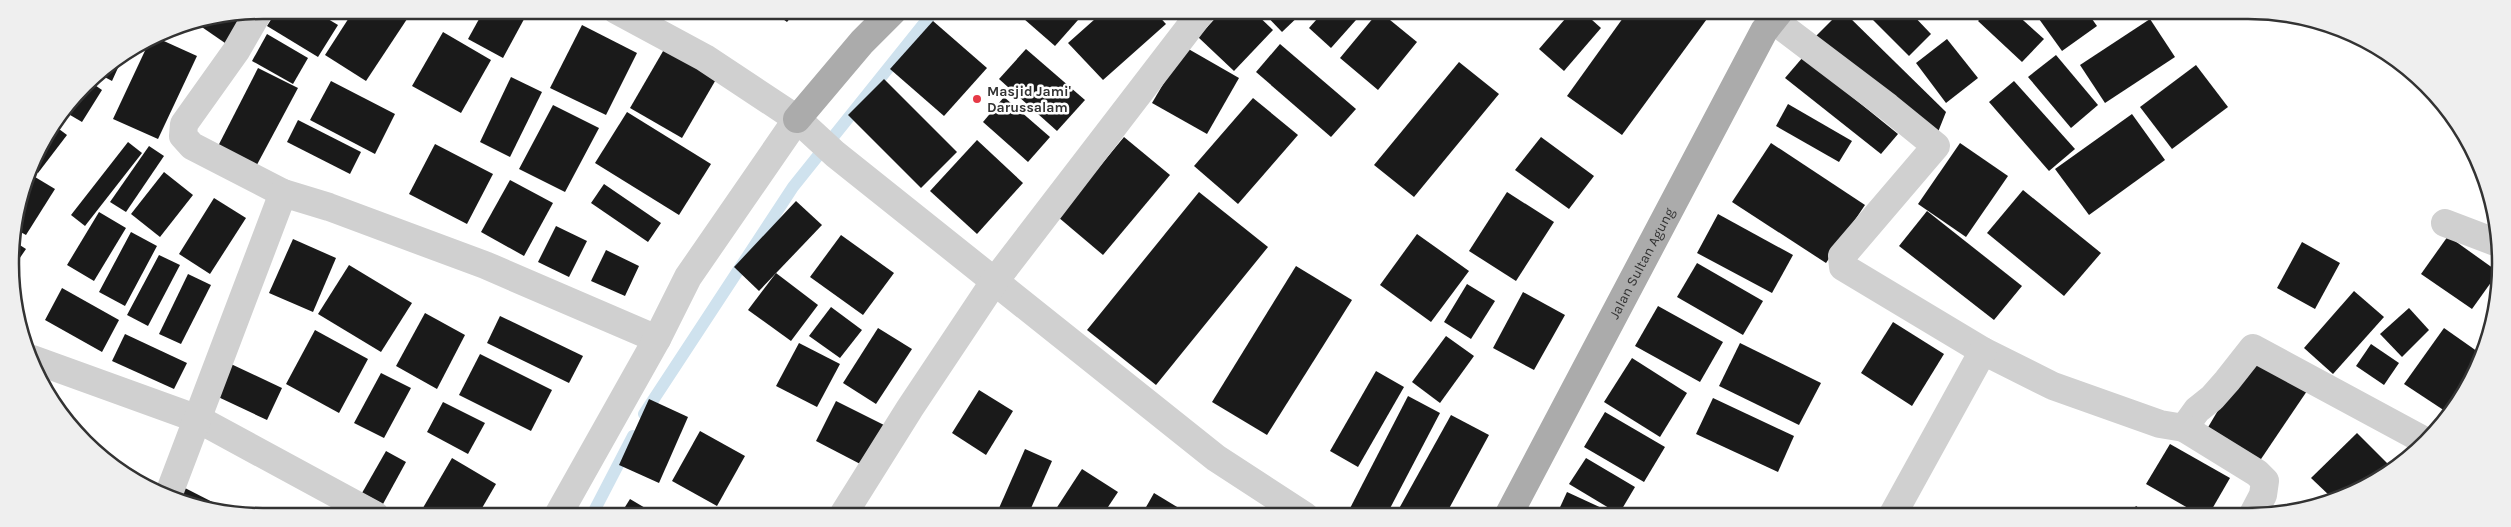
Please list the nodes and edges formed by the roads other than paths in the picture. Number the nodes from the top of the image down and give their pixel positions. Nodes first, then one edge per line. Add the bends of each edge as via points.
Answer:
1 (254, 19) edge
2 (633, 19) edge
3 (885, 19) edge
4 (1196, 19) edge
5 (1774, 19) edge
6 (1780, 19) edge
7 (803, 126) junction
8 (283, 193) junction
9 (2445, 223) dead end
10 (2491, 241) edge
11 (994, 282) junction
12 (657, 339) junction
13 (1980, 357) junction
14 (39, 362) edge
15 (198, 419) junction
16 (2184, 428) junction
17 (2420, 438) edge
18 (170, 490) edge
19 (2258, 506) edge
20 (362, 508) edge
21 (562, 508) edge
22 (847, 508) edge
23 (1293, 508) edge
24 (1512, 508) edge
25 (1896, 508) edge

1 - 8 street via 236,51 184,124 183,136 192,146
2 - 7 street via 705,58
3 - 7 main road via 862,42
4 - 11 street
5 - 24 main road, Jalan Sultan Agung via 1760,39
6 - 13 street via 1936,146 1842,256 1843,267
7 - 11 street
7 - 12 street via 688,276
8 - 12 street via 485,265
8 - 15 street
9 - 10 street
11 - 22 street
11 - 23 street via 1216,458
12 - 21 street
13 - 16 street via 2160,424
13 - 25 street
14 - 15 street
15 - 18 street
15 - 20 street
16 - 17 street via 2253,348
16 - 19 street via 2265,481

